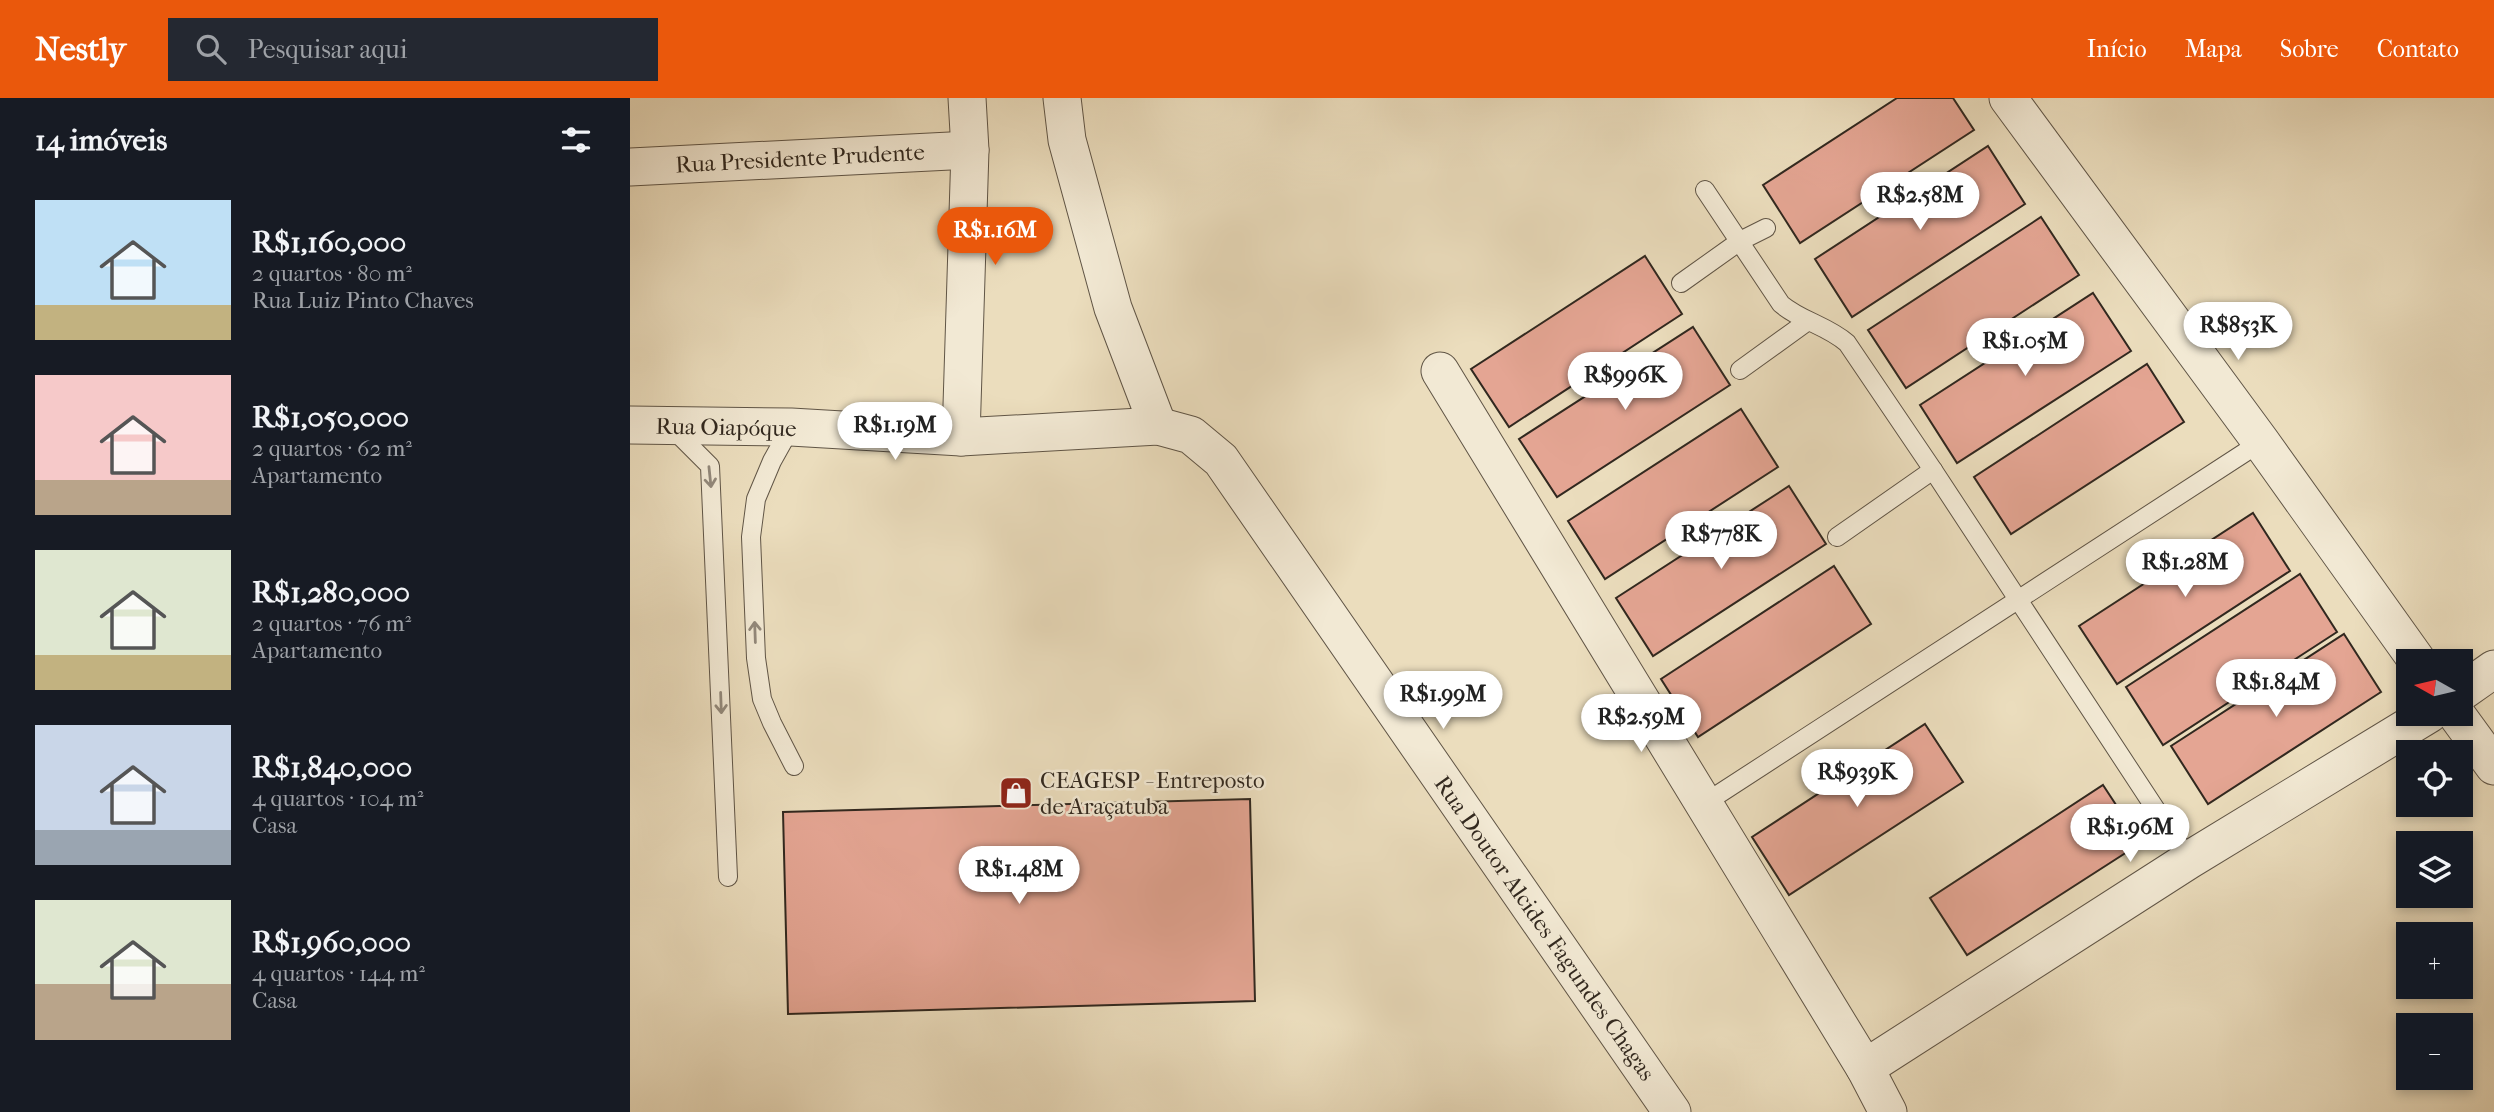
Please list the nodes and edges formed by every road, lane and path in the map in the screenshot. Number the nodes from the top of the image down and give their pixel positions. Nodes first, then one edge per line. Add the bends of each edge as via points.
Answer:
1 (967, 98) edge
2 (1062, 98) edge
3 (2008, 98) edge
4 (970, 150) junction
5 (630, 167) edge
6 (1705, 190) dead end
7 (1766, 228) dead end
8 (1740, 241) junction
9 (1681, 284) dead end
10 (1808, 321) junction
11 (1440, 370) dead end
12 (1740, 370) dead end
13 (630, 425) edge
14 (669, 425) junction
15 (1158, 426) junction
16 (791, 427) junction
17 (961, 438) junction
18 (2261, 442) junction
19 (1933, 470) junction
20 (1837, 537) dead end
21 (2018, 600) junction
22 (2409, 649) edge
23 (2494, 669) edge
24 (2473, 684) edge
25 (2409, 726) edge
26 (2465, 726) edge
27 (794, 766) dead end
28 (2494, 766) edge
29 (1705, 803) junction
30 (2189, 860) junction
31 (728, 877) dead end
32 (1865, 1068) junction
33 (1672, 1112) edge
34 (1888, 1112) edge

1 - 4 street
2 - 15 street via 1067,140 1113,309
3 - 18 street
4 - 5 street, Rua Presidente Prudente
4 - 17 street
6 - 8 lane
7 - 8 lane
8 - 9 lane
8 - 10 lane via 1781,304
10 - 12 lane
10 - 19 lane via 1836,333 1847,344
11 - 29 street
13 - 14 street, Rua Oiapóque
14 - 16 street, Rua Oiapóque
14 -> 31 lane via 710,466
15 - 17 street, Rua Oiapóque
15 - 33 street, Rua Doutor Alcides Fagundes Chagas via 1191,435 1221,460
16 - 17 street, Rua Oiapóque
27 -> 16 lane via 762,699 751,537 756,499
18 - 21 lane
18 - 22 street
19 - 20 lane
19 - 21 lane
21 - 29 lane
21 - 30 lane
23 - 24 street
25 - 30 street
26 - 28 street
29 - 32 street
30 - 32 street
32 - 34 street

